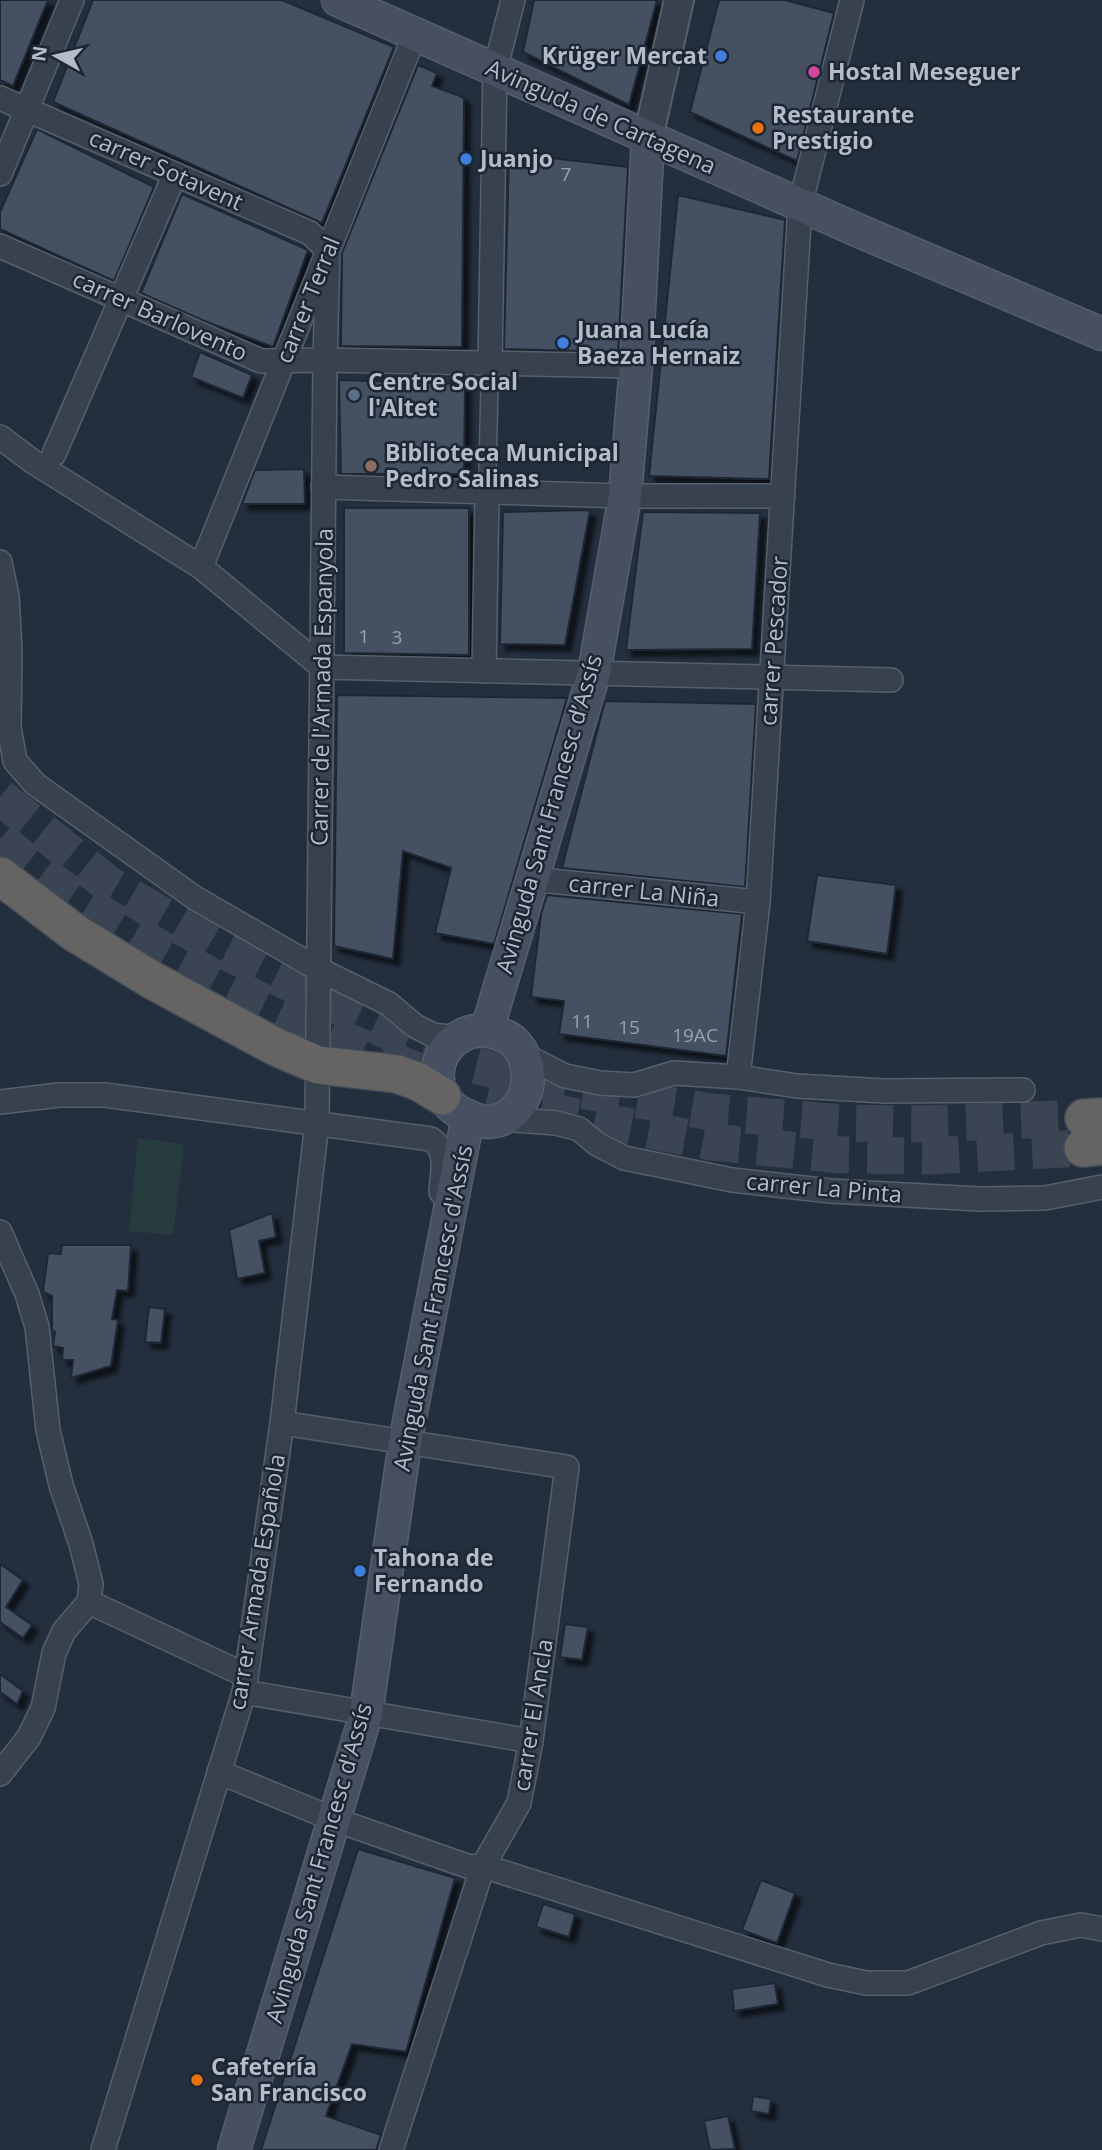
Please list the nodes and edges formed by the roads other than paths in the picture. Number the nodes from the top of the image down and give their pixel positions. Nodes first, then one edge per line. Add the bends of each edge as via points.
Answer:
1 (72, 0) edge
2 (513, 0) edge
3 (679, 0) edge
4 (345, 2) edge
5 (844, 2) edge
6 (415, 34) junction
7 (495, 70) junction
8 (0, 98) edge
9 (27, 109) junction
10 (648, 138) junction
11 (0, 174) edge
12 (175, 174) junction
13 (800, 205) junction
14 (0, 246) edge
15 (328, 250) junction
16 (121, 300) junction
17 (1102, 334) edge
18 (325, 360) junction
19 (283, 361) junction
20 (489, 363) junction
21 (636, 366) junction
22 (0, 437) edge
23 (54, 454) dead end
24 (323, 487) junction
25 (487, 491) junction
26 (625, 496) junction
27 (783, 496) junction
28 (0, 562) edge
29 (201, 567) junction
30 (322, 667) junction
31 (484, 671) junction
32 (594, 673) junction
33 (771, 677) junction
34 (891, 680) dead end
35 (0, 876) edge
36 (531, 879) junction
37 (758, 902) junction
38 (318, 969) junction
39 (487, 1030) junction
40 (456, 1038) junction
41 (522, 1054) junction
42 (317, 1065) junction
43 (738, 1077) junction
44 (1023, 1090) dead end
45 (525, 1095) junction
46 (0, 1102) edge
47 (455, 1106) junction
48 (503, 1119) junction
49 (556, 1123) junction
50 (317, 1124) junction
51 (1102, 1187) edge
52 (0, 1231) edge
53 (433, 1292) junction
54 (282, 1423) junction
55 (405, 1443) junction
56 (89, 1602) junction
57 (244, 1683) junction
58 (366, 1714) junction
59 (531, 1741) junction
60 (219, 1772) junction
61 (0, 1774) edge
62 (333, 1819) junction
63 (483, 1866) junction
64 (1102, 1929) edge
65 (103, 2150) edge
66 (234, 2150) edge
67 (391, 2150) edge

1 - 9 street
2 - 7 street
3 - 10 street
4 - 6 main road, Avinguda de Cartagena
5 - 13 street, carrer Pescador
6 - 7 main road, Avinguda de Cartagena
6 - 15 street, carrer Terral
7 - 10 main road, Avinguda de Cartagena
7 - 20 street
8 - 9 street, carrer Sotavent
9 - 11 street
9 - 12 street, carrer Sotavent
10 - 13 main road, Avinguda de Cartagena
10 - 21 main road, Avinguda Sant Francesc d’Assís
12 - 15 street, carrer Sotavent via 310,233
12 - 16 street
13 - 17 main road, Avinguda de Cartagena
13 - 27 street, carrer Pescador
14 - 16 street, carrer Barlovento
15 - 18 street, Carrer de l'Armada Espanyola
15 - 19 street, carrer Terral
16 - 19 street, carrer Barlovento via 261,361
16 - 23 street
18 - 19 street, carrer Barlovento
18 - 20 street, carrer Barlovento
18 - 24 street, Carrer de l'Armada Espanyola
19 - 29 street, carrer Terral
20 - 21 street, carrer Barlovento
20 - 25 street
21 - 26 main road, Avinguda Sant Francesc d’Assís
22 - 29 street
24 - 25 street
24 - 30 street, Carrer de l'Armada Espanyola
25 - 26 street
25 - 31 street
26 - 27 street
26 - 32 main road, Avinguda Sant Francesc d’Assís
27 - 33 street, carrer Pescador
28 - 38 street via 7,596 9,727 15,761 35,784 195,898
29 - 30 street
30 - 31 street
30 - 38 street, Carrer de l'Armada Espanyola
31 - 32 street
32 - 33 street
32 - 36 main road, Avinguda Sant Francesc d’Assís
33 - 34 street
33 - 37 street, carrer Pescador
35 - 42 highway via 75,933 152,980
36 - 37 street, carrer La Niña
36 - 39 main road, Avinguda Sant Francesc d’Assís
37 - 43 street, carrer Pescador
38 - 40 street via 389,1004 433,1035
38 - 42 street, Carrer de l'Armada Espanyola
39 - 40 main road via 469,1031
39 - 41 main road via 510,1039
40 - 47 main road via 437,1073
41 - 43 street via 565,1076 600,1083 634,1085 674,1073
41 - 45 main road via 528,1068
42 - 47 highway via 397,1074 419,1082
42 - 50 street, Carrer de l'Armada Espanyola
43 - 44 street via 884,1091
45 - 48 main road
45 - 49 street, carrer La Pinta
46 - 50 street via 105,1095
47 - 48 main road via 483,1122
47 - 53 main road, Avinguda Sant Francesc d'Assís via 463,1150
48 - 49 street, carrer La Pinta
49 - 51 street, carrer La Pinta via 579,1129 624,1158 732,1180 980,1199 1045,1198
50 - 53 street via 431,1139 442,1149
50 - 54 street, carrer Armada Española
52 - 56 street via 37,1327 48,1430 91,1584
53 - 55 main road, Avinguda Sant Francesc d'Assís
54 - 55 street
54 - 57 street, carrer Armada Española
55 - 58 main road, Avinguda Sant Francesc d'Assís
55 - 59 street, carrer El Ancla via 567,1467
56 - 57 street
56 - 61 street via 54,1653 43,1707 29,1737
57 - 58 street
57 - 60 street, carrer Armada Española
58 - 59 street
58 - 62 main road, Avinguda Sant Francesc d'Assís
59 - 63 street, carrer El Ancla via 519,1803
60 - 62 street
60 - 65 street, carrer Armada Española
62 - 63 street via 470,1867
62 - 66 main road, Avinguda Sant Francesc d'Assís
63 - 64 street via 866,1983 908,1983 1041,1933 1081,1925
63 - 67 street, carrer El Ancla

